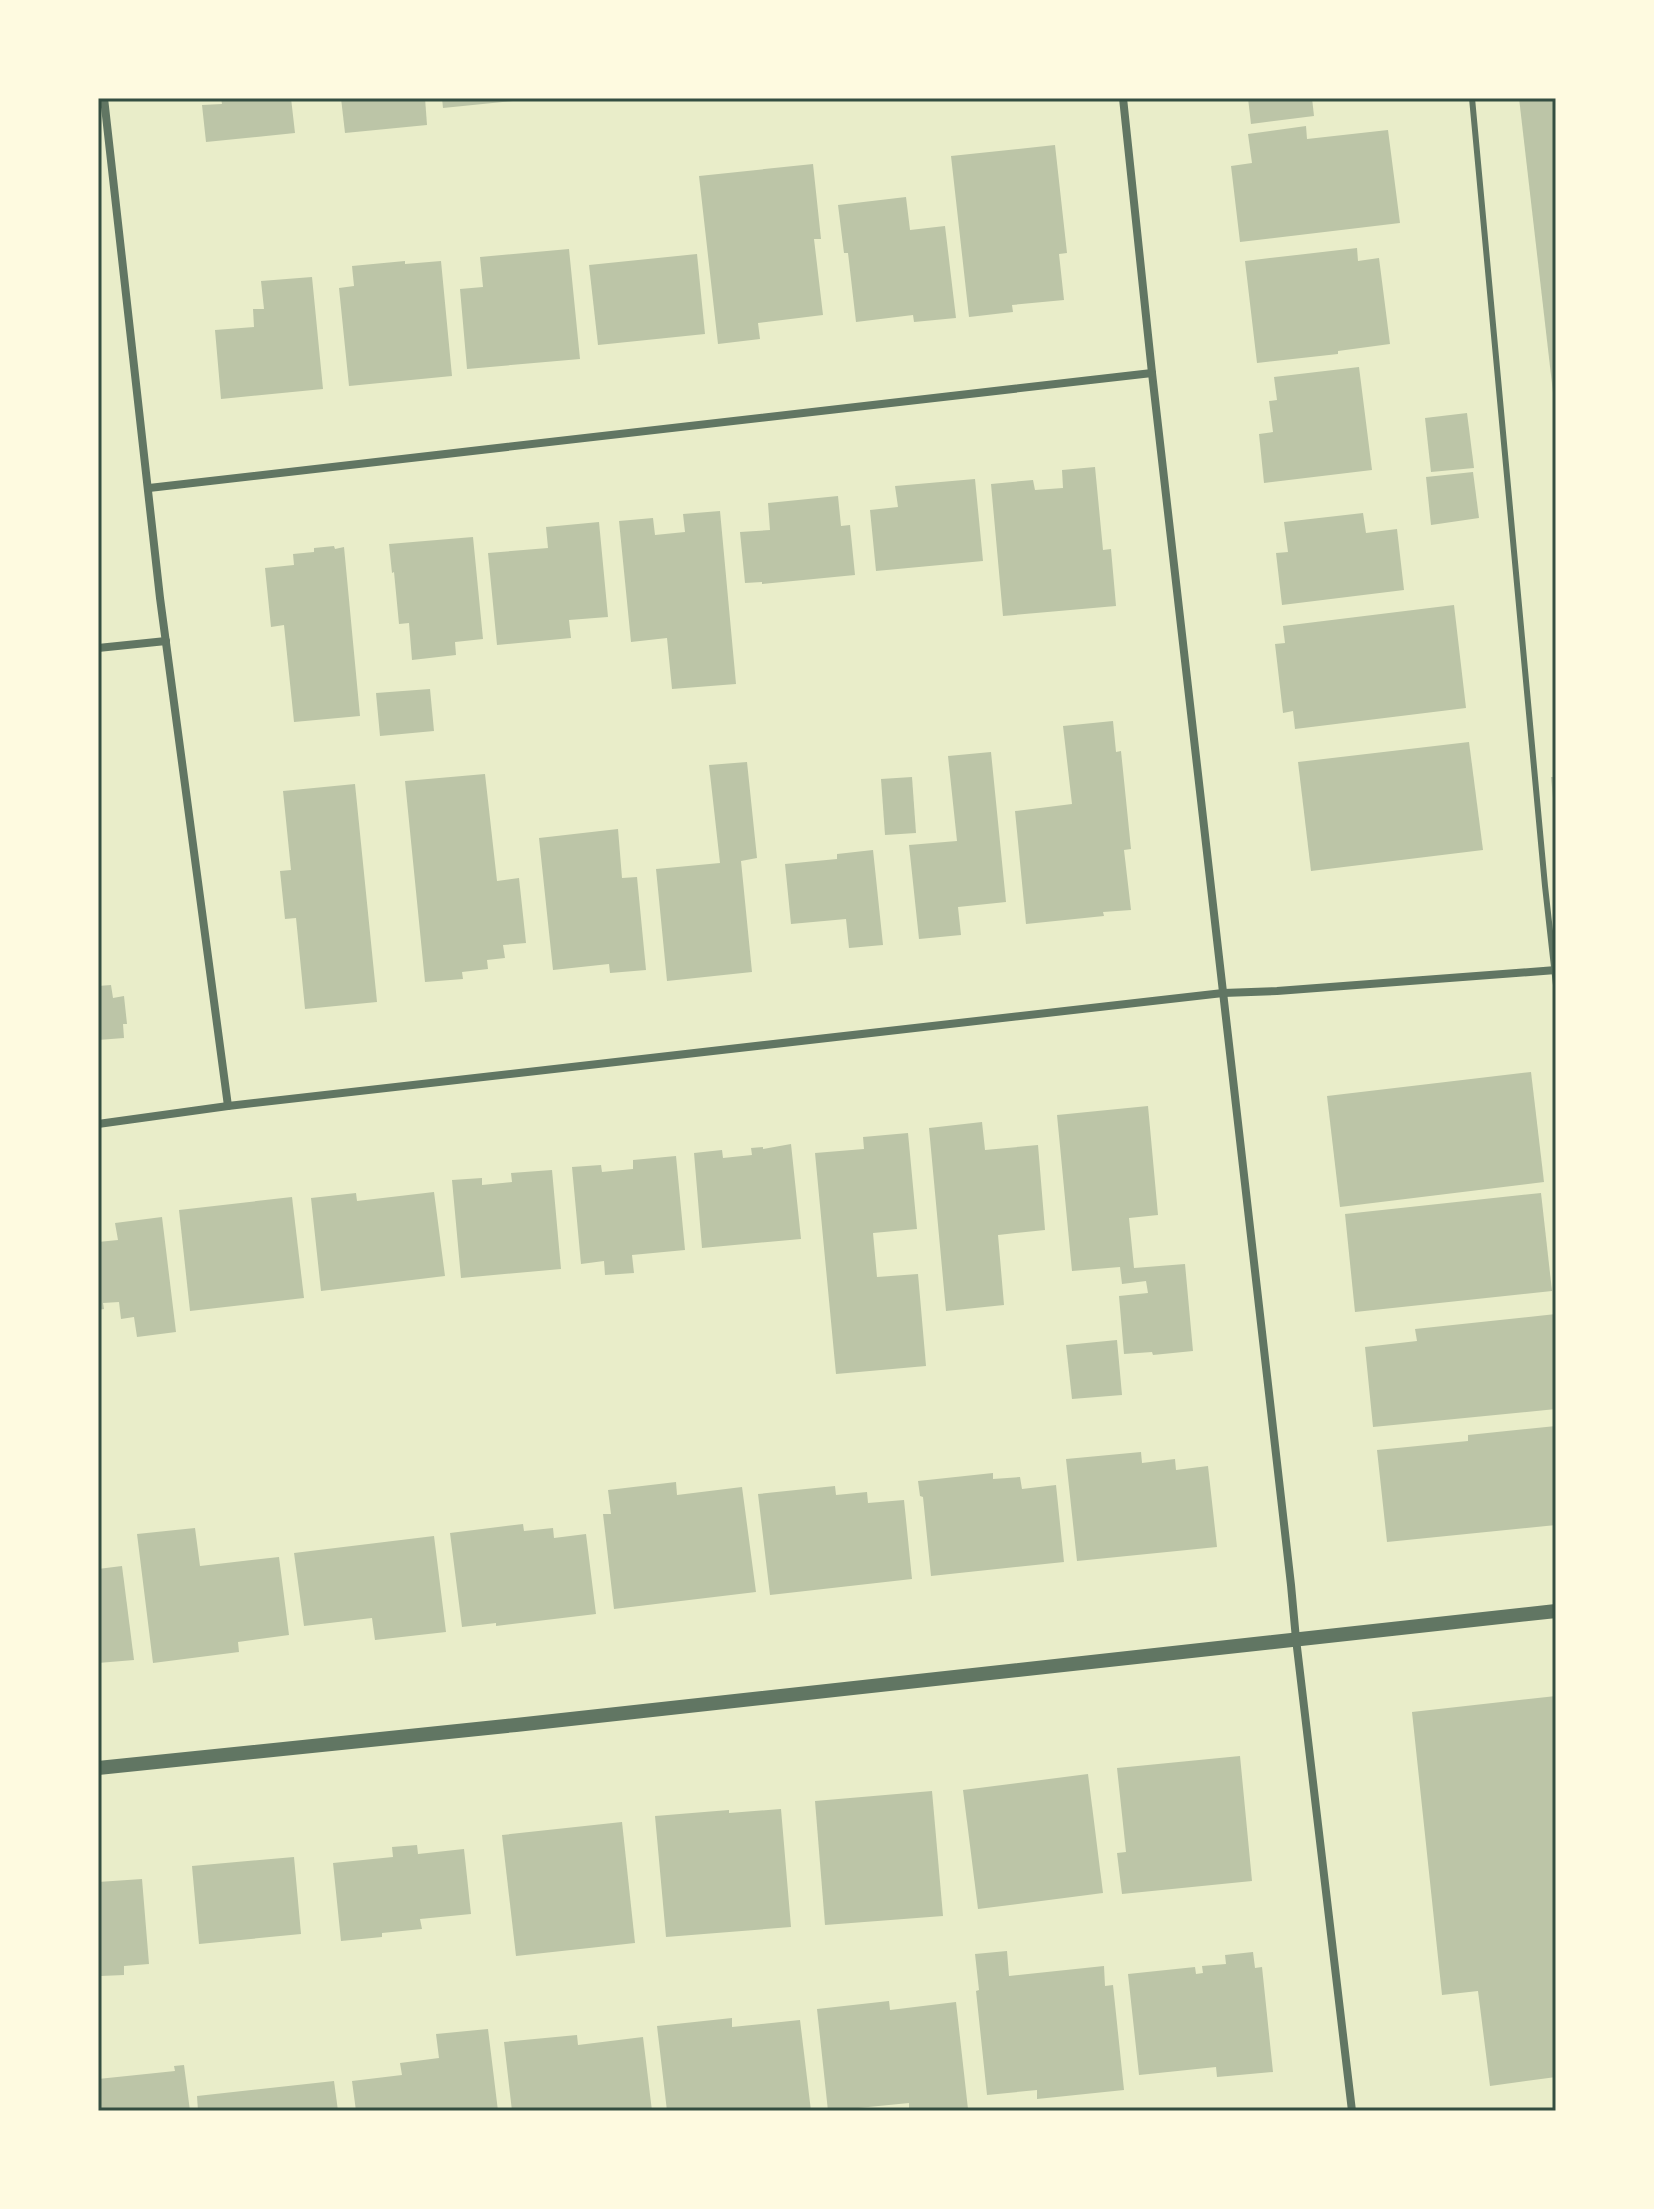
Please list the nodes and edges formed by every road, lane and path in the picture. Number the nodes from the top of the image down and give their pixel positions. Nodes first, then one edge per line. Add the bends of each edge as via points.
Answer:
1 (104, 98) edge
2 (1123, 98) edge
3 (1472, 98) edge
4 (1152, 373) junction
5 (149, 488) junction
6 (166, 641) junction
7 (98, 648) edge
8 (1555, 970) edge
9 (1556, 985) edge
10 (1223, 993) junction
11 (228, 1106) junction
12 (98, 1124) edge
13 (1556, 1611) edge
14 (1296, 1639) junction
15 (98, 1768) edge
16 (1352, 2111) edge

1 - 5 street
2 - 4 street
3 - 8 lane
4 - 5 street
4 - 10 street
5 - 6 street
6 - 7 street
6 - 11 street
8 - 9 lane
8 - 10 street
10 - 11 street
10 - 14 street
11 - 12 street
13 - 14 street
14 - 15 street
14 - 16 street

